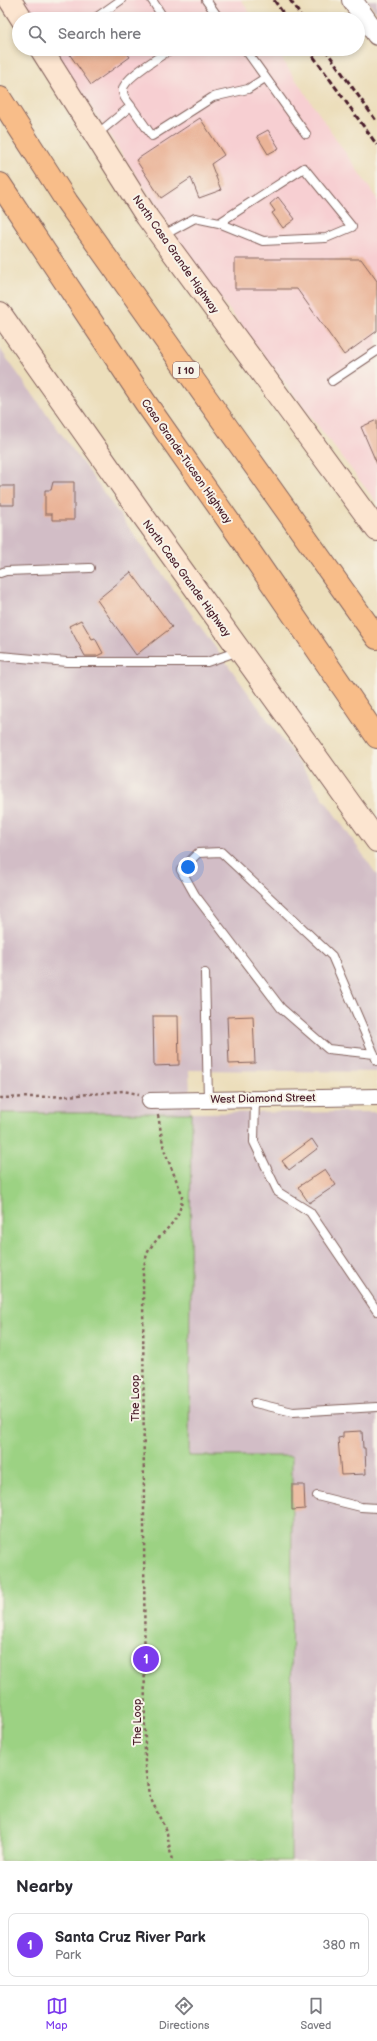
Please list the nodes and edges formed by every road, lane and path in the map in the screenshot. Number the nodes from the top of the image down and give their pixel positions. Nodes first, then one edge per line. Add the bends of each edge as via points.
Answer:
1 (10, 0) edge
2 (121, 0) edge
3 (152, 0) edge
4 (206, 0) edge
5 (352, 0) edge
6 (18, 12) edge
7 (104, 12) edge
8 (160, 12) edge
9 (214, 12) edge
10 (370, 16) edge
11 (377, 35) edge
12 (49, 56) edge
13 (161, 56) edge
14 (250, 56) edge
15 (265, 78) junction
16 (0, 98) edge
17 (131, 106) junction
18 (306, 134) dead end
19 (96, 136) junction
20 (0, 184) edge
21 (219, 222) junction
22 (161, 236) junction
23 (0, 313) edge
24 (377, 351) edge
25 (332, 381) dead end
26 (377, 530) edge
27 (90, 568) dead end
28 (0, 573) edge
29 (377, 638) edge
30 (240, 651) junction
31 (0, 656) edge
32 (377, 737) edge
33 (377, 841) edge
34 (205, 973) dead end
35 (376, 1057) edge
36 (377, 1097) edge
37 (0, 1098) edge
38 (208, 1099) junction
39 (255, 1099) junction
40 (150, 1101) junction
41 (377, 1311) edge
42 (255, 1403) dead end
43 (377, 1407) edge
44 (317, 1496) dead end
45 (377, 1508) edge
46 (172, 1861) edge

1 - 6 main road
2 - 7 lane
3 - 8 lane
4 - 9 lane
5 - 10 street
10 - 11 street
12 - 19 main road, North Casa Grande Highway
13 - 17 lane via 130,79 123,88 123,96
14 - 15 lane
15 - 17 lane via 248,89 212,97 152,136
15 - 18 lane
16 - 29 highway, I 10 via 67,202
17 - 19 lane
19 - 22 main road, North Casa Grande Highway
20 - 32 highway, Casa Grande-Tucson Highway via 145,402
21 - 21 lane via 263,241 326,238 352,227 304,168
21 - 22 lane via 196,218
22 - 26 main road, North Casa Grande Highway
23 - 30 main road, North Casa Grande Highway
24 - 25 lane
27 - 28 lane
30 - 31 lane via 207,662 67,662
30 - 33 main road, North Casa Grande Highway
34 - 38 lane
35 - 35 lane via 332,956 220,852 198,853 181,870 195,894 281,1008 328,1049
36 - 39 street, West Diamond Street
37 - 40 path via 123,1091 138,1094
38 - 39 street, West Diamond Street
38 - 40 street, West Diamond Street
39 - 41 lane via 254,1142 278,1192 310,1212
40 - 46 path, The Loop via 157,1113 164,1150 182,1194 178,1215 151,1247 145,1259 142,1299 145,1766 150,1795 168,1833
42 - 43 lane via 293,1412
44 - 45 lane via 361,1507

